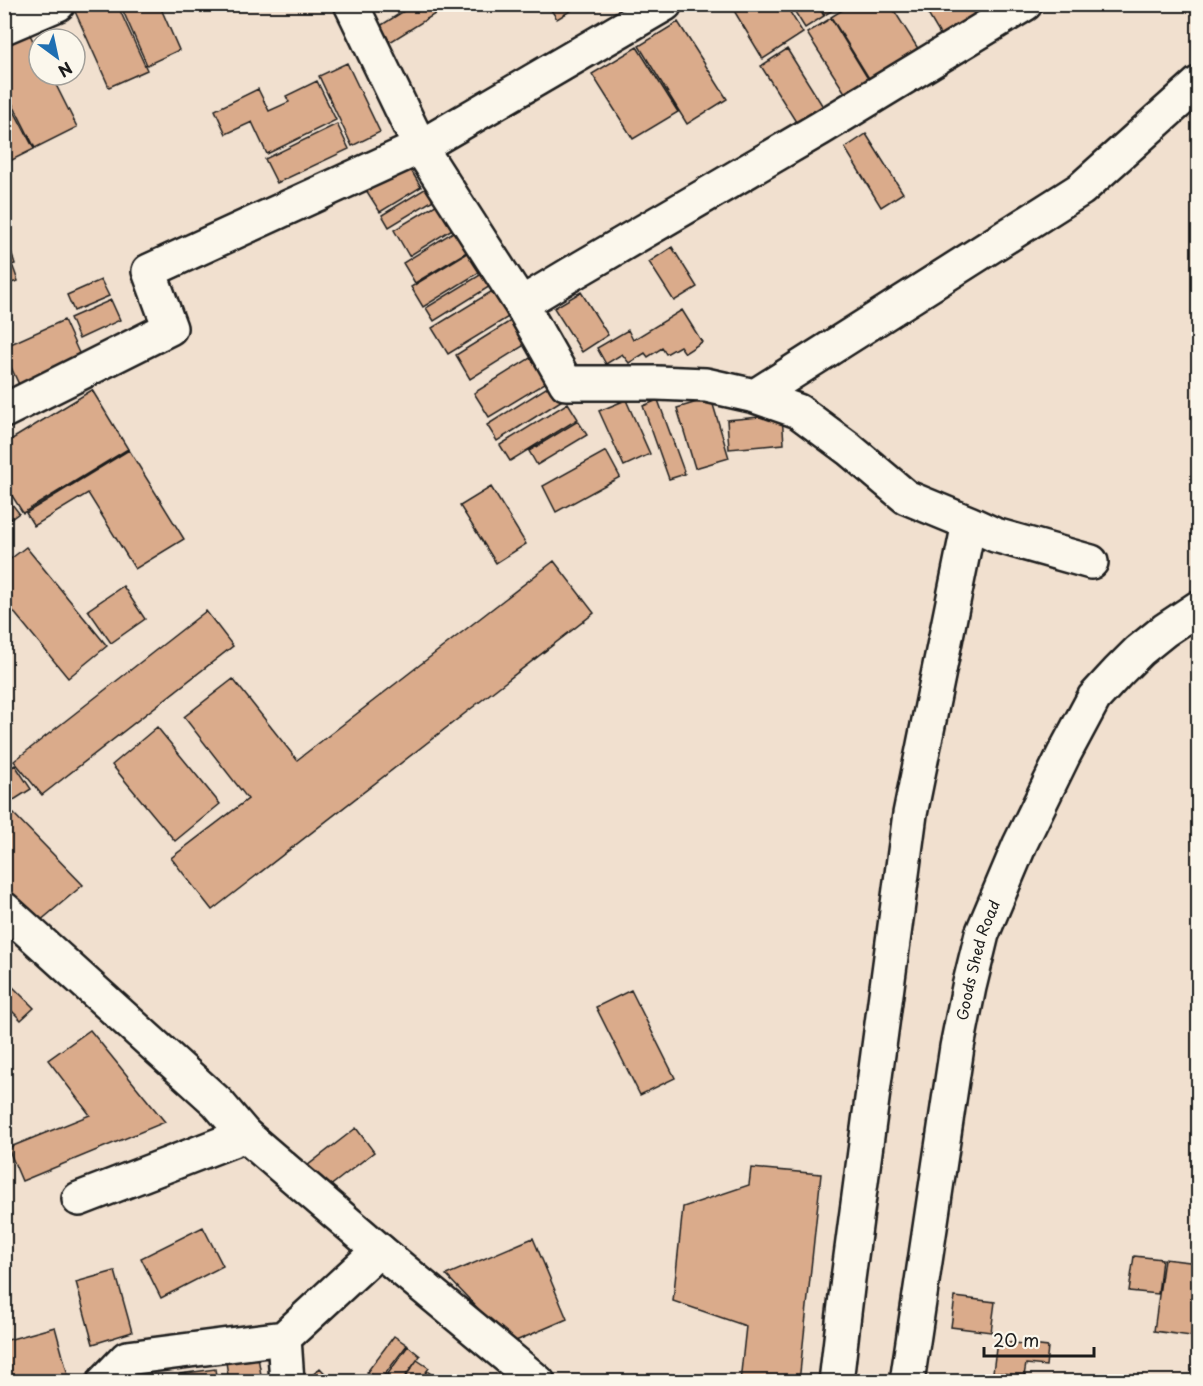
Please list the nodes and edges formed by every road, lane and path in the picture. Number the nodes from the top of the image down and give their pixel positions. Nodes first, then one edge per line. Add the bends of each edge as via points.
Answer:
1 (58, 4) edge
2 (351, 4) edge
3 (665, 4) edge
4 (1025, 4) edge
5 (4, 27) edge
6 (1198, 84) edge
7 (420, 147) junction
8 (521, 304) junction
9 (755, 396) junction
10 (4, 411) edge
11 (969, 523) junction
12 (1091, 562) dead end
13 (1198, 608) edge
14 (4, 909) edge
15 (245, 1134) junction
16 (79, 1199) dead end
17 (379, 1250) junction
18 (284, 1338) junction
19 (104, 1382) edge
20 (287, 1382) edge
21 (538, 1382) edge
22 (836, 1382) edge
23 (907, 1382) edge

1 - 5 street
2 - 7 street
3 - 7 street
4 - 8 street
6 - 9 street via 1081,189
7 - 8 street
7 - 10 street via 148,271 170,328
8 - 9 street via 566,383 706,385
9 - 11 street via 798,411 906,497
11 - 12 street via 994,535
11 - 22 street via 910,813
13 - 23 street, Goods Shed Road via 1139,651 1094,698 1020,844 982,934 957,1047
14 - 15 street via 217,1102
15 - 16 street
15 - 17 street
17 - 18 street
17 - 21 street
18 - 19 street via 127,1358
18 - 20 street

